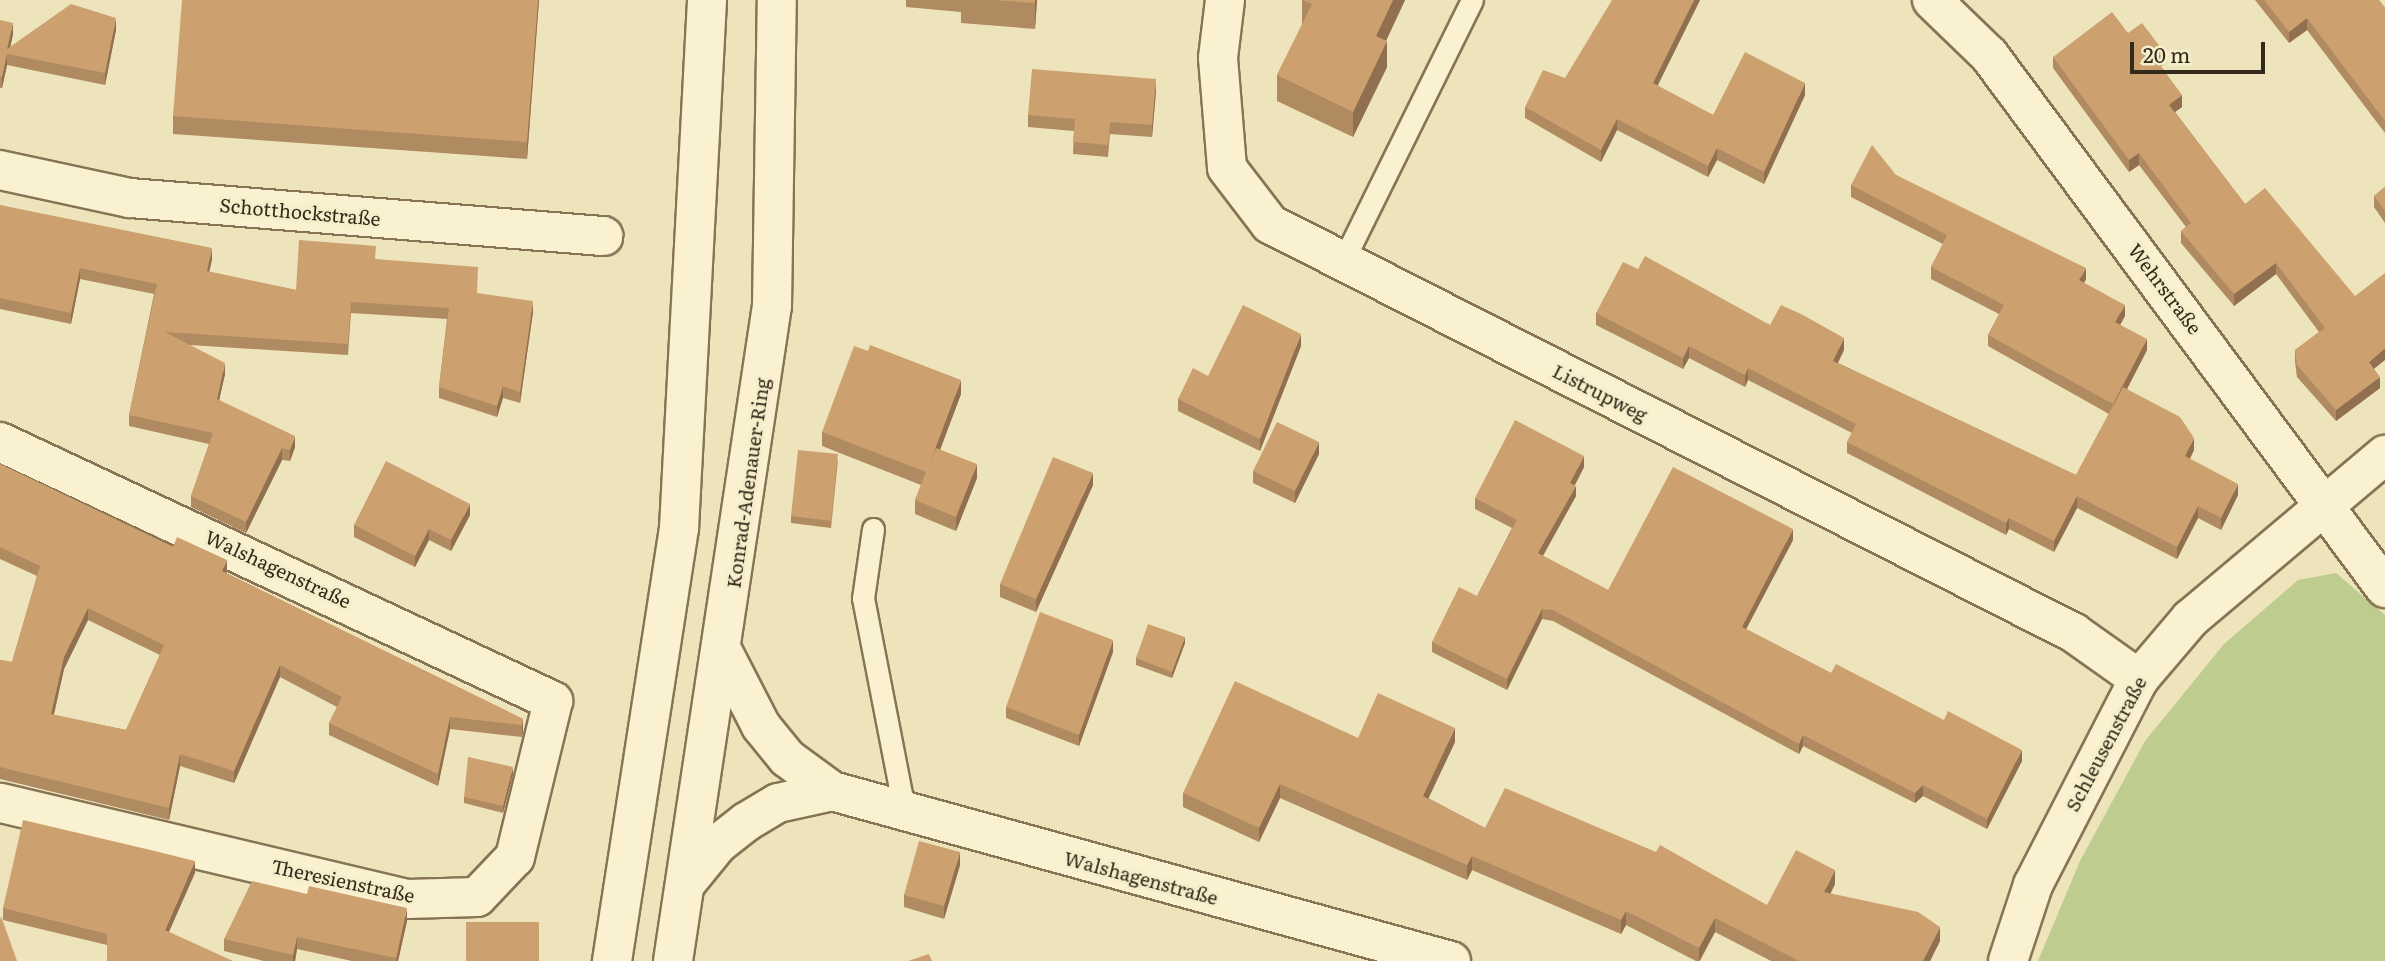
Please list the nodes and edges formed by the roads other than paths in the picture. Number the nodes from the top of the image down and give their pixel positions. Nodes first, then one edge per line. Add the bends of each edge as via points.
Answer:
1 (707, 0) edge
2 (778, 0) edge
3 (1225, 0) edge
4 (1472, 0) edge
5 (1932, 0) edge
6 (0, 170) edge
7 (603, 236) dead end
8 (1343, 261) junction
9 (0, 442) edge
10 (2385, 455) edge
11 (2324, 500) junction
12 (873, 529) dead end
13 (2385, 587) edge
14 (724, 654) junction
15 (2139, 679) junction
16 (553, 701) joint
17 (832, 791) junction
18 (0, 803) edge
19 (905, 815) junction
20 (687, 882) junction
21 (612, 961) edge
22 (673, 961) edge
23 (1451, 961) edge
24 (2008, 961) edge

1 - 21 street via 679,528
2 - 14 street, Konrad-Adenauer-Ring via 772,306
3 - 8 street, Listrupweg via 1218,58 1227,168 1270,224
4 - 8 lane
5 - 11 street, Wehrstraße via 1989,55
6 - 7 street, Schotthockstraße via 130,198
8 - 15 street, Listrupweg via 2074,633
9 - 16 street, Walshagenstraße
10 - 11 street, Schleusenstraße
11 - 13 street, Wehrstraße
11 - 15 street, Schleusenstraße via 2190,619
12 - 19 lane via 863,598
14 - 17 street, Walshagenstraße via 761,726 787,758
14 - 20 street, Konrad-Adenauer-Ring
15 - 24 street, Schleusenstraße via 2033,885
16 - 18 street, Theresienstraße via 515,857 477,897 407,899
17 - 19 street, Walshagenstraße
17 - 20 street via 778,803 746,822 718,844
19 - 23 street, Walshagenstraße
20 - 22 street, Konrad-Adenauer-Ring

